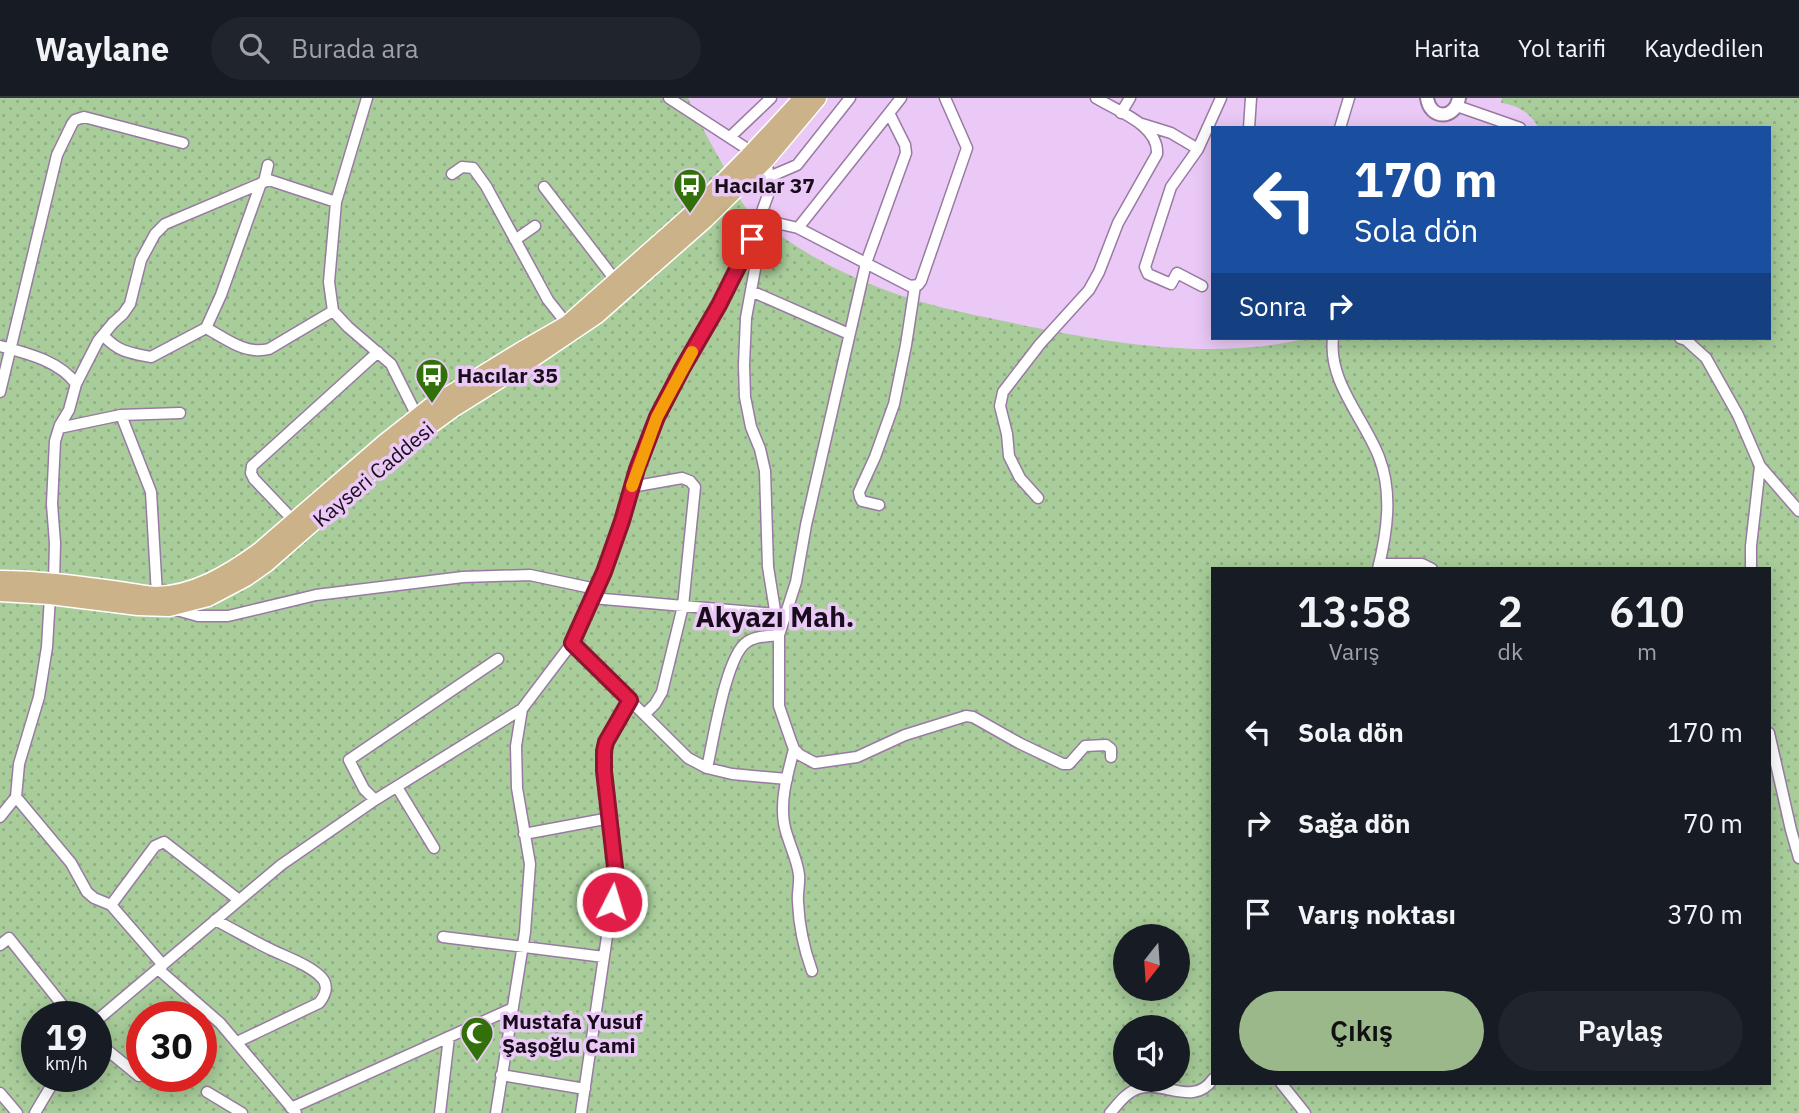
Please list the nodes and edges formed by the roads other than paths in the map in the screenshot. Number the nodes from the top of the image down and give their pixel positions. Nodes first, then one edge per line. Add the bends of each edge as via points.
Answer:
1 (367, 98) edge
2 (669, 98) edge
3 (771, 98) edge
4 (818, 98) edge
5 (850, 98) edge
6 (901, 98) edge
7 (945, 98) edge
8 (1096, 98) edge
9 (1130, 98) edge
10 (1221, 98) edge
11 (1251, 98) edge
12 (1349, 98) edge
13 (794, 101) edge
14 (1427, 102) edge
15 (1458, 104) edge
16 (889, 113) junction
17 (1121, 113) junction
18 (1141, 123) junction
19 (1249, 126) edge
20 (1341, 126) edge
21 (1437, 126) edge
22 (1452, 126) edge
23 (1515, 126) edge
24 (730, 136) junction
25 (183, 143) dead end
26 (1198, 149) junction
27 (759, 156) junction
28 (268, 165) dead end
29 (452, 174) dead end
30 (769, 177) junction
31 (262, 183) junction
32 (544, 187) dead end
33 (336, 202) junction
34 (759, 219) junction
35 (535, 226) dead end
36 (798, 228) junction
37 (515, 240) junction
38 (866, 263) junction
39 (616, 281) junction
40 (915, 286) junction
41 (1202, 286) dead end
42 (751, 291) junction
43 (333, 311) junction
44 (567, 324) junction
45 (206, 328) junction
46 (849, 334) junction
47 (103, 335) junction
48 (1333, 340) edge
49 (1686, 340) edge
50 (0, 346) edge
51 (11, 349) junction
52 (378, 352) junction
53 (76, 384) junction
54 (0, 392) edge
55 (180, 413) dead end
56 (121, 415) junction
57 (417, 416) junction
58 (59, 428) junction
59 (1759, 466) junction
60 (631, 487) junction
61 (1038, 498) dead end
62 (879, 505) dead end
63 (1799, 511) edge
64 (294, 522) junction
65 (1379, 567) edge
66 (1428, 567) edge
67 (1751, 567) edge
68 (0, 579) edge
69 (52, 589) junction
70 (0, 593) edge
71 (594, 593) junction
72 (156, 595) junction
73 (683, 606) junction
74 (169, 608) junction
75 (776, 614) junction
76 (779, 635) junction
77 (572, 643) junction
78 (498, 659) dead end
79 (630, 700) junction
80 (522, 709) junction
81 (645, 715) junction
82 (1771, 742) edge
83 (794, 749) junction
84 (1111, 757) dead end
85 (707, 768) junction
86 (787, 779) junction
87 (397, 787) junction
88 (16, 797) junction
89 (375, 800) junction
90 (0, 817) edge
91 (610, 818) junction
92 (524, 834) junction
93 (435, 848) dead end
94 (1799, 858) edge
95 (239, 900) junction
96 (111, 905) junction
97 (215, 920) junction
98 (443, 937) dead end
99 (0, 945) edge
100 (522, 947) junction
101 (604, 957) junction
102 (160, 967) junction
103 (812, 971) dead end
104 (59, 1001) edge
105 (112, 1008) edge
106 (511, 1009) junction
107 (449, 1037) junction
108 (237, 1042) junction
109 (112, 1054) edge
110 (126, 1065) edge
111 (501, 1075) junction
112 (1211, 1081) edge
113 (1284, 1085) edge
114 (585, 1089) junction
115 (47, 1092) edge
116 (0, 1093) edge
117 (207, 1093) dead end
118 (293, 1110) edge
119 (17, 1113) edge
120 (34, 1113) edge
121 (242, 1113) edge
122 (440, 1113) edge
123 (496, 1113) edge
124 (581, 1113) edge
125 (1110, 1113) edge
126 (1305, 1113) edge

1 - 33 street
2 - 24 street
3 - 24 street
4 - 27 main road, Kayseri Caddesi
5 - 30 street via 797,165
6 - 16 street
7 - 40 street via 967,148 921,281
8 - 17 street
9 - 17 street
10 - 26 street
11 - 19 street
12 - 20 street
13 - 27 main road, Kayseri Caddesi
14 - 15 street via 1434,112 1444,115
14 - 21 street
15 - 22 street
15 - 23 street
16 - 36 street
16 - 38 street via 906,153
17 - 18 street
18 - 26 street via 1171,132
18 - 61 street via 1156,144 1157,154 1118,223 1099,272 1000,399 1009,456
24 - 27 street
25 - 51 street via 85,117 72,124 57,155
26 - 41 street via 1171,187 1145,267 1148,274 1171,284 1177,273
27 - 30 street
27 - 39 main road, Kayseri Caddesi
27 - 74 main road, Kayseri Caddesi via 705,220 596,317 417,435 246,578 208,598
28 - 31 street
29 - 37 street via 462,167 473,168
30 - 34 street
31 - 33 street via 269,180
31 - 45 street
31 - 47 street via 165,224 141,260 130,304
32 - 39 street
33 - 43 street via 329,282
34 - 36 street
34 - 42 street
34 - 60 street via 719,305 657,417
35 - 37 street
36 - 38 street
37 - 44 street via 548,300
38 - 40 street
38 - 46 street
39 - 44 main road, Kayseri Caddesi
40 - 62 street via 894,404 859,492 862,501
42 - 46 street
42 - 75 street via 745,397 765,471 768,567
43 - 45 street via 261,352 243,349
43 - 52 street
44 - 57 main road, Kayseri Caddesi
45 - 47 street via 151,357 121,350
46 - 76 street via 796,582
47 - 53 street
48 - 65 street via 1337,373 1380,458 1387,493 1387,534
49 - 59 street via 1706,358 1738,415
50 - 51 street
51 - 53 street via 61,368
51 - 54 street
52 - 57 street via 391,364
52 - 64 street via 252,466 254,479
53 - 58 street
55 - 56 street
56 - 58 street
56 - 72 street via 151,492
57 - 64 main road, Kayseri Caddesi
58 - 69 street via 51,504 55,543
59 - 63 street
59 - 67 street
60 - 71 street
60 - 73 street via 682,478 695,487
64 - 72 main road, Kayseri Caddesi via 225,574
65 - 66 street
68 - 69 main road, Kayseri Caddesi
69 - 70 main road, Kayseri Caddesi
69 - 72 main road, Kayseri Caddesi
69 - 74 main road, Kayseri Caddesi via 138,607
69 - 88 street via 39,697 19,764
71 - 73 street
71 - 74 street via 530,575 463,577 316,594 228,616 198,616
71 - 77 street
73 - 75 street
73 - 81 street via 662,692
75 - 76 street
76 - 83 street via 779,706
76 - 85 street via 754,638 737,652
77 - 79 street
77 - 80 street
78 - 89 street via 349,760
79 - 81 street
79 - 91 street via 604,751
80 - 87 street
80 - 92 street via 516,746
81 - 85 street via 688,758
82 - 94 street
83 - 84 street via 815,763 857,757 905,735 970,716 1063,764 1069,764 1085,746 1106,745
83 - 86 street
85 - 86 street
86 - 103 street via 784,824 797,861 804,948
87 - 89 street
87 - 93 street
88 - 90 street
88 - 96 street via 71,863 87,892
89 - 95 street
91 - 92 street
91 - 101 street via 616,876
92 - 100 street via 530,864
95 - 96 street via 164,842 155,846
95 - 97 street
96 - 102 street
97 - 102 street
97 - 108 street via 299,962 326,985 319,1003
98 - 100 street
99 - 104 street via 9,938
100 - 101 street
100 - 106 street
101 - 114 street
102 - 105 street
102 - 108 street
106 - 107 street
106 - 111 street
107 - 118 street
107 - 122 street
108 - 118 street
109 - 110 street
111 - 114 street
111 - 123 street
112 - 125 street via 1195,1092 1139,1088
113 - 126 street
114 - 124 street
115 - 120 street
116 - 119 street
117 - 121 street

